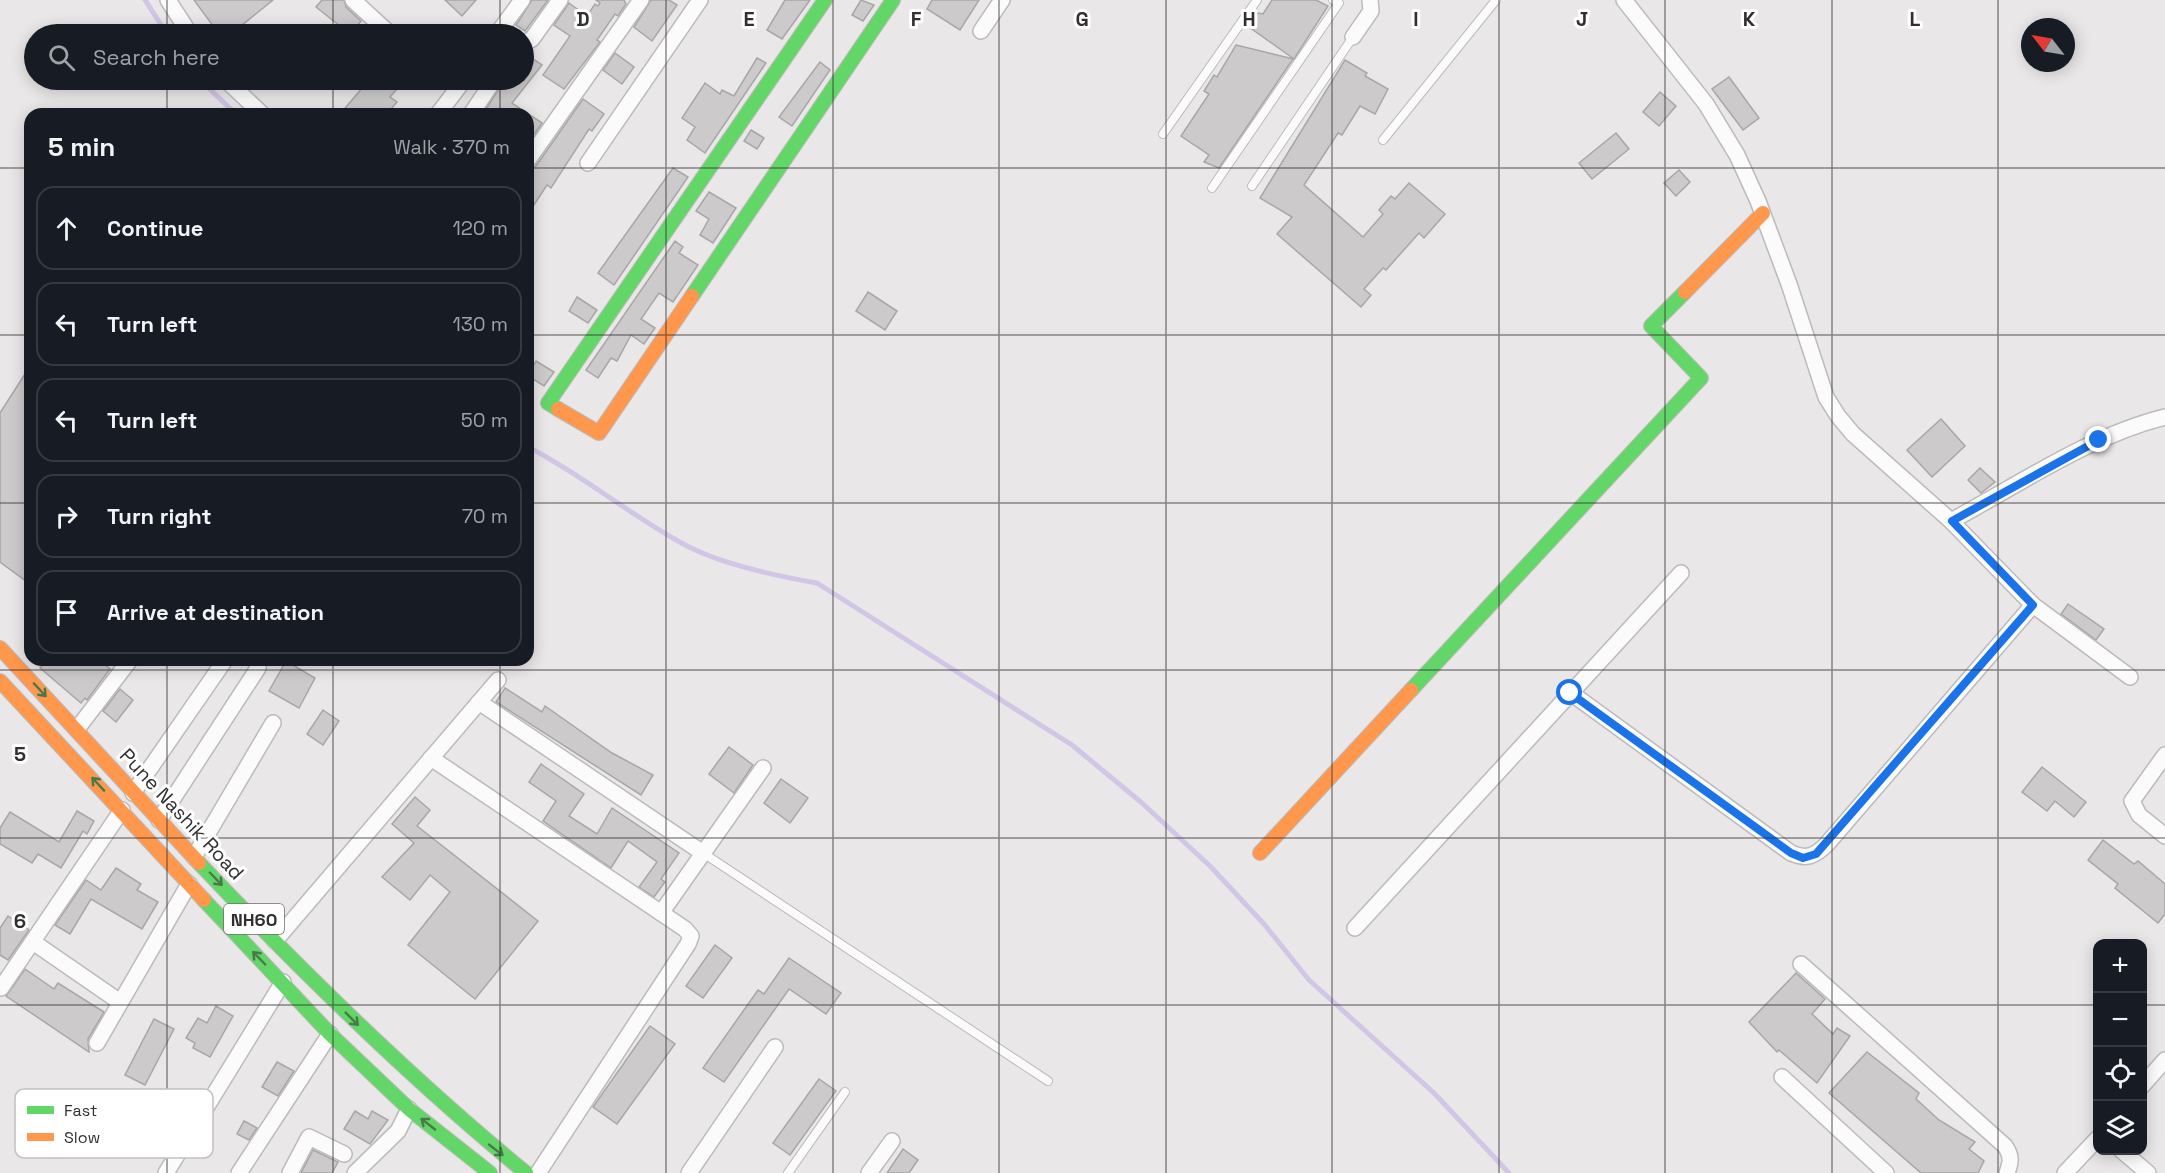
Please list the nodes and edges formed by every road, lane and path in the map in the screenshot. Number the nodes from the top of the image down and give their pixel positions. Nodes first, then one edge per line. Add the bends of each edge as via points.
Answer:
1 (168, 0) edge
2 (353, 0) edge
3 (522, 0) edge
4 (560, 0) edge
5 (641, 0) edge
6 (700, 0) edge
7 (825, 0) edge
8 (893, 0) edge
9 (1002, 0) edge
10 (1257, 0) edge
11 (1334, 0) edge
12 (1370, 0) edge
13 (1496, 0) edge
14 (1624, 0) edge
15 (184, 24) edge
16 (379, 24) edge
17 (504, 24) edge
18 (981, 31) dead end
19 (534, 36) edge
20 (1353, 37) joint
21 (237, 90) edge
22 (456, 90) edge
23 (487, 90) edge
24 (256, 108) edge
25 (443, 108) edge
26 (475, 108) edge
27 (1163, 134) dead end
28 (1383, 140) dead end
29 (534, 152) edge
30 (588, 163) dead end
31 (1252, 186) dead end
32 (1212, 188) dead end
33 (1763, 213) junction
34 (2165, 417) edge
35 (1952, 521) junction
36 (1681, 573) dead end
37 (2033, 605) junction
38 (0, 648) edge
39 (125, 666) edge
40 (221, 666) edge
41 (258, 668) dead end
42 (2130, 677) dead end
43 (498, 680) dead end
44 (0, 681) edge
45 (1570, 693) junction
46 (479, 702) junction
47 (273, 723) dead end
48 (77, 729) junction
49 (2165, 755) edge
50 (431, 758) junction
51 (763, 768) dead end
52 (134, 793) junction
53 (122, 810) junction
54 (159, 820) junction
55 (2165, 836) edge
56 (703, 853) junction
57 (1260, 853) dead end
58 (194, 857) junction
59 (189, 884) junction
60 (661, 913) junction
61 (1355, 928) dead end
62 (275, 941) junction
63 (33, 942) junction
64 (1801, 964) dead end
65 (283, 982) junction
66 (1, 988) edge
67 (120, 1002) junction
68 (330, 1034) junction
69 (97, 1043) dead end
70 (775, 1047) dead end
71 (2165, 1060) edge
72 (1782, 1077) dead end
73 (2147, 1080) edge
74 (1048, 1081) dead end
75 (845, 1092) dead end
76 (213, 1096) edge
77 (409, 1109) junction
78 (892, 1141) dead end
79 (2093, 1142) edge
80 (344, 1154) dead end
81 (2127, 1155) edge
82 (175, 1158) edge
83 (166, 1173) edge
84 (239, 1173) edge
85 (290, 1173) edge
86 (356, 1173) edge
87 (490, 1173) edge
88 (526, 1173) edge
89 (538, 1173) edge
90 (690, 1173) edge
91 (788, 1173) edge
92 (869, 1173) edge
93 (1886, 1173) edge
94 (2007, 1173) edge
95 (2065, 1173) edge
96 (2148, 1173) edge

1 - 15 street
2 - 16 street
3 - 17 street
4 - 19 street
5 - 29 street
6 - 30 street
7 - 8 main road via 548,403 599,434
9 - 18 street
10 - 27 lane
11 - 32 lane via 1339,3
12 - 20 street via 1371,11
13 - 28 lane
14 - 33 street via 1706,104 1737,155
20 - 31 lane
21 - 24 street
22 - 25 street
23 - 26 street
33 - 35 street via 1827,397 1838,416 1853,434
33 - 57 main road via 1650,326 1701,378
34 - 35 street via 2099,440
35 - 37 street
36 - 45 street
37 - 42 street
37 - 45 street via 1827,844 1816,854 1803,858
38 -> 48 main road, Pune Nashik Road / NH60
39 - 48 street
40 - 52 street
41 - 54 street
43 - 46 street
53 -> 44 main road, Pune Nashik Road / NH60
45 - 61 street
46 - 50 street
46 - 56 street
47 - 58 street
48 - 52 main road, Pune Nashik Road / NH60
49 - 55 street via 2132,801 2139,815
50 - 60 street
50 - 62 street
51 - 56 street
52 - 54 main road, Pune Nashik Road / NH60
53 - 59 main road, Pune Nashik Road / NH60
53 - 63 street
54 - 58 main road, Pune Nashik Road / NH60
56 - 60 street
56 - 74 lane
58 -> 62 main road, Pune Nashik Road / NH60
65 -> 59 main road, Pune Nashik Road / NH60
59 - 67 street
60 - 89 street via 685,929 691,936 688,944
62 -> 88 main road, Pune Nashik Road / NH60 via 435,1100
63 - 66 street
63 - 67 street
64 - 94 street via 2005,1146 2011,1164
65 - 68 main road, Pune Nashik Road / NH60
65 - 76 street
67 - 69 street
68 - 77 main road, Pune Nashik Road / NH60
68 - 84 street
70 - 90 street
71 - 73 street
72 - 93 street
75 - 91 lane
77 - 86 street via 398,1131
87 -> 77 main road, Pune Nashik Road / NH60
78 - 92 street
79 - 95 street
80 - 85 street via 309,1137
81 - 96 street
82 - 83 street

